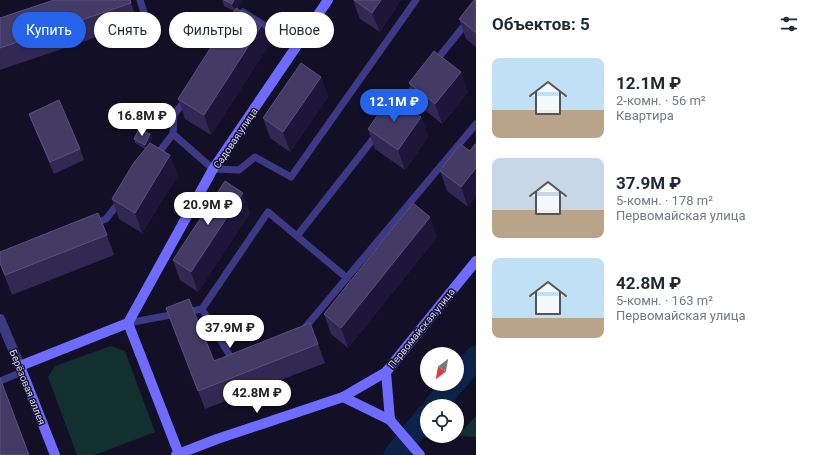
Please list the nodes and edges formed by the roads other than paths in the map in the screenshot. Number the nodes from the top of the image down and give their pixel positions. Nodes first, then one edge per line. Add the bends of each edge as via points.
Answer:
1 (140, 0) edge
2 (328, 0) edge
3 (416, 0) edge
4 (476, 11) edge
5 (144, 12) edge
6 (320, 12) edge
7 (296, 48) edge
8 (431, 67) edge
9 (421, 80) edge
10 (187, 96) edge
11 (391, 117) edge
12 (476, 124) edge
13 (381, 130) edge
14 (173, 134) junction
15 (149, 164) edge
16 (213, 169) junction
17 (125, 195) edge
18 (85, 227) edge
19 (297, 236) junction
20 (476, 261) edge
21 (347, 278) junction
22 (202, 309) junction
23 (0, 319) edge
24 (128, 323) junction
25 (297, 333) edge
26 (240, 358) edge
27 (21, 369) junction
28 (386, 372) junction
29 (0, 381) edge
30 (343, 397) junction
31 (393, 424) junction
32 (177, 454) edge
33 (419, 454) edge
34 (55, 455) edge

1 - 5 lane
2 - 6 street, Садовая улица
3 - 16 lane via 291,177 255,157 239,170
4 - 8 lane
7 - 16 street, Садовая улица
9 - 11 lane
10 - 14 lane via 174,115
12 - 21 lane
13 - 19 lane
14 - 15 lane
14 - 16 lane
16 - 24 street, Садовая улица
17 - 18 lane via 106,219
19 - 21 lane
19 - 22 lane via 268,212
20 - 28 street, Первомайская улица
21 - 25 lane via 304,330
22 - 24 lane
22 - 26 lane via 233,361
23 - 27 street, Берёзовая аллея
24 - 27 street
24 - 32 street
27 - 29 lane
27 - 34 street, Берёзовая аллея
28 - 30 street, Первомайская улица
28 - 31 street
30 - 31 street
30 - 32 street, Первомайская улица
31 - 33 street

